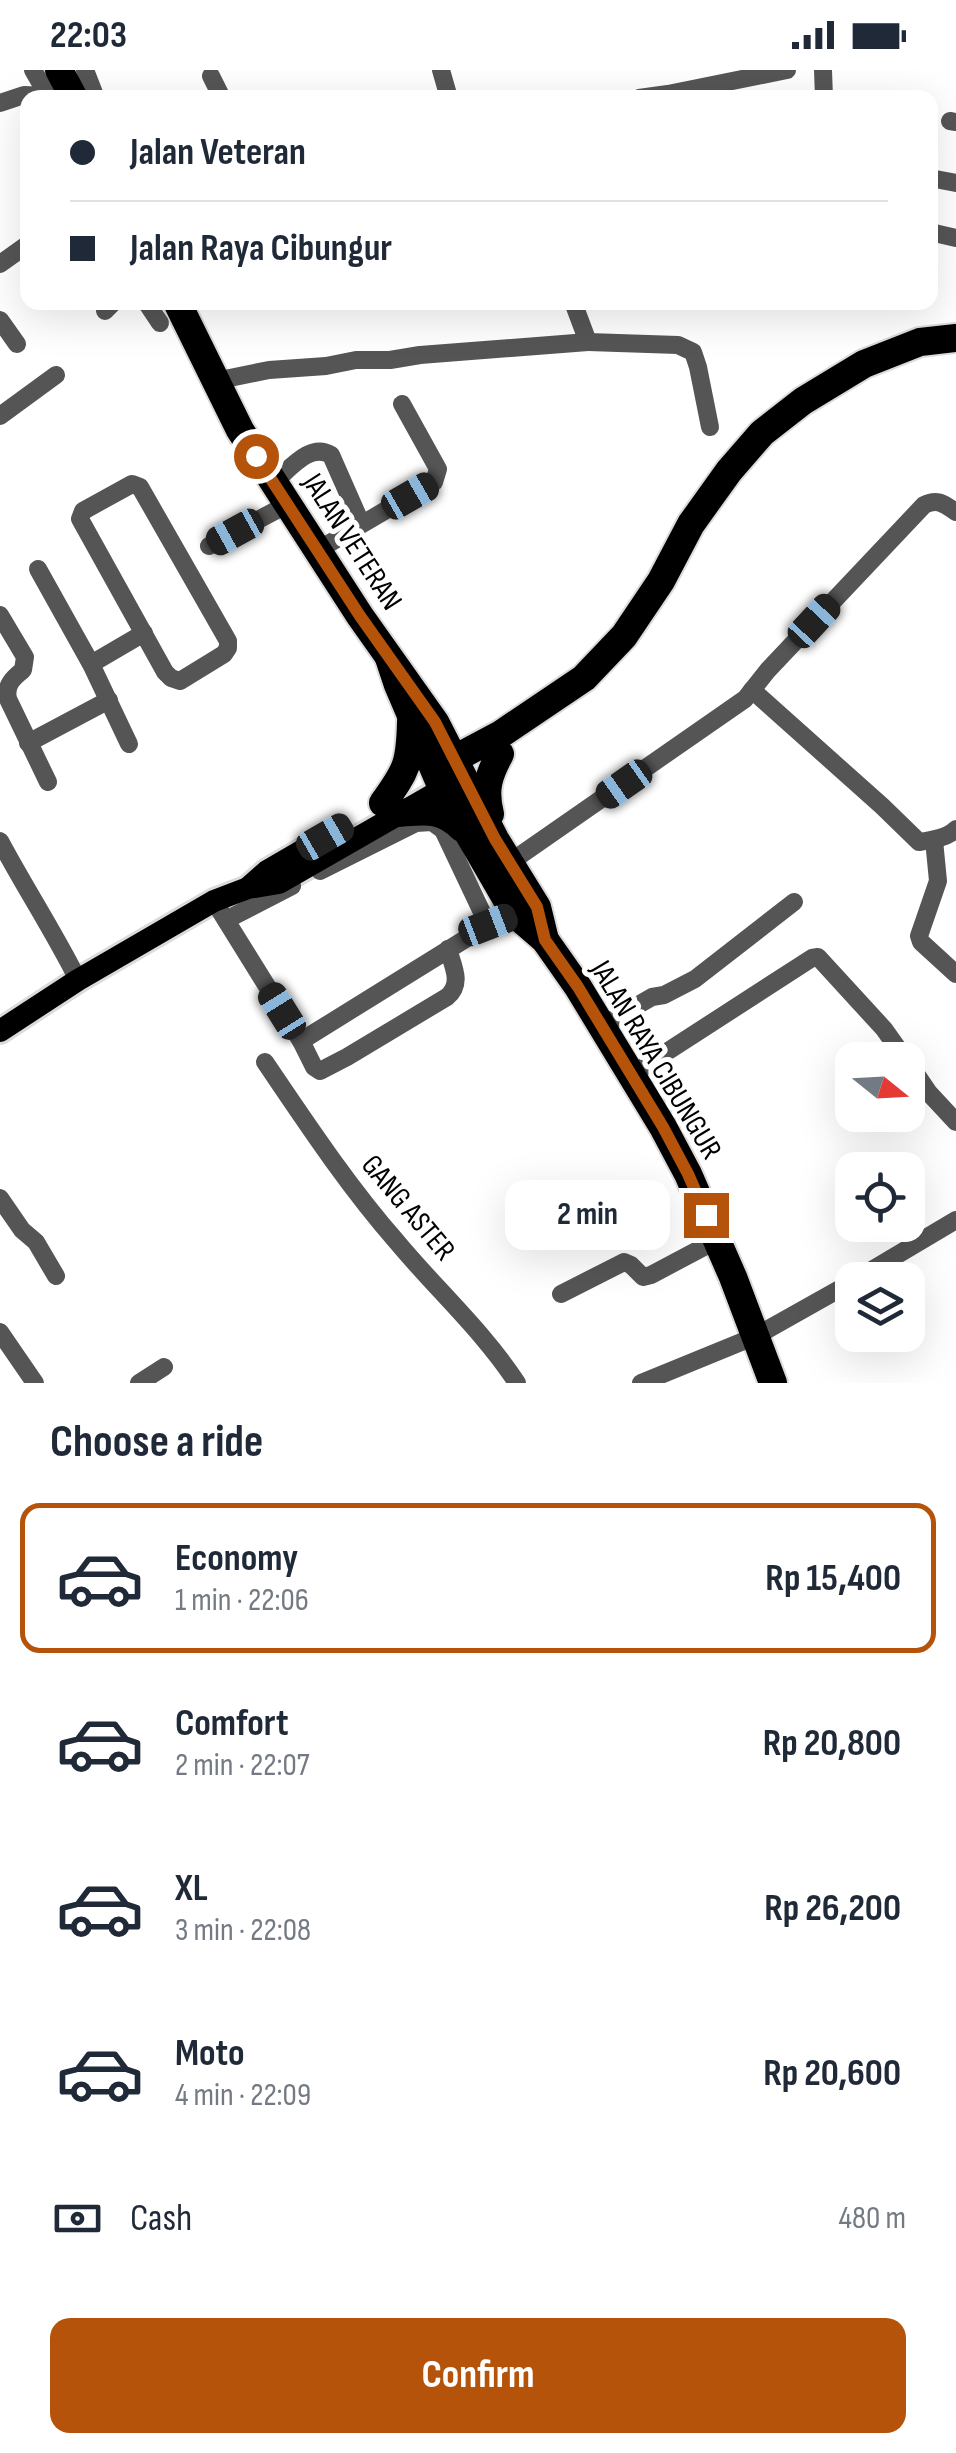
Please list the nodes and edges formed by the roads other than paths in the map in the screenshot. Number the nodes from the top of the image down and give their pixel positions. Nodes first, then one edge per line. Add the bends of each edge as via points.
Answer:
1 (32, 70) edge
2 (787, 70) edge
3 (212, 76) dead end
4 (699, 78) edge
5 (740, 88) edge
6 (58, 90) edge
7 (218, 90) edge
8 (676, 90) edge
9 (576, 310) edge
10 (169, 313) edge
11 (956, 338) edge
12 (588, 342) junction
13 (956, 350) edge
14 (56, 374) dead end
15 (216, 381) junction
16 (402, 404) dead end
17 (0, 416) edge
18 (710, 427) dead end
19 (281, 493) junction
20 (956, 512) edge
21 (361, 523) junction
22 (209, 546) dead end
23 (318, 550) junction
24 (38, 570) dead end
25 (0, 615) edge
26 (144, 633) junction
27 (91, 664) junction
28 (752, 690) junction
29 (4, 700) edge
30 (109, 700) junction
31 (423, 718) junction
32 (28, 743) junction
33 (129, 744) dead end
34 (500, 744) junction
35 (448, 773) junction
36 (48, 782) dead end
37 (390, 808) junction
38 (956, 830) edge
39 (934, 840) junction
40 (0, 841) edge
41 (491, 846) junction
42 (794, 902) dead end
43 (231, 904) junction
44 (515, 914) junction
45 (488, 925) junction
46 (545, 940) junction
47 (448, 949) junction
48 (956, 974) edge
49 (78, 980) junction
50 (602, 1026) junction
51 (0, 1032) edge
52 (301, 1041) junction
53 (893, 1042) edge
54 (264, 1062) dead end
55 (631, 1075) junction
56 (925, 1086) edge
57 (956, 1122) edge
58 (0, 1198) edge
59 (956, 1220) edge
60 (717, 1240) junction
61 (886, 1262) edge
62 (56, 1276) dead end
63 (835, 1292) edge
64 (562, 1294) dead end
65 (0, 1332) edge
66 (756, 1336) junction
67 (164, 1367) dead end
68 (34, 1383) edge
69 (139, 1383) edge
70 (517, 1383) edge
71 (641, 1383) edge
72 (773, 1383) edge

1 - 6 street
2 - 5 street
3 - 7 street
4 - 5 street
4 - 8 street
9 - 12 street
10 - 15 highway, JALAN VETERAN
11 - 34 highway via 920,342 864,364 762,433 691,524 624,636 584,678
12 - 15 street via 356,360
12 - 18 street via 688,348 696,358
13 - 34 highway via 925,354 815,409 739,484 636,645 596,691 547,728
14 - 17 street
15 - 19 highway, JALAN VETERAN
16 - 21 street via 438,469 434,482
19 - 21 street via 304,457 324,451
19 - 22 street
19 - 23 highway, JALAN VETERAN
20 - 28 street via 940,502 924,506
21 - 23 street
23 - 31 highway, JALAN VETERAN
24 - 27 street
25 - 29 street via 25,656
26 - 26 street via 80,519 132,484 140,487 228,648 180,682 165,672
26 - 27 street
27 - 30 street
28 - 39 street via 919,842
28 - 41 street via 711,724
29 - 32 street
30 - 32 street
30 - 33 street
31 - 34 highway
31 - 35 highway, JALAN VETERAN
31 - 37 highway
32 - 36 street
34 - 35 highway
34 - 41 highway via 486,789
35 - 37 main road
35 - 41 highway, JALAN VETERAN
37 - 41 highway via 441,812
37 - 43 main road via 267,871
38 - 39 street
39 - 48 street via 938,881 919,936
40 - 49 street
41 - 44 highway
41 - 46 highway via 537,907
42 - 50 street via 695,979
43 - 45 street via 424,821 443,830
43 - 49 main road
43 - 52 street
44 - 45 street
44 - 46 highway
45 - 47 street
46 - 50 highway, JALAN RAYA CIBUNGUR
47 - 52 street
47 - 52 street via 457,980 447,997 320,1071
49 - 51 main road
50 - 55 highway, JALAN RAYA CIBUNGUR
53 - 55 street via 818,957
54 - 70 street, GANG ASTER via 385,1228
55 - 60 highway, JALAN RAYA CIBUNGUR
56 - 57 street
58 - 62 street
59 - 61 street
60 - 64 street via 652,1275 643,1277 624,1262
60 - 66 highway, JALAN RAYA CIBUNGUR
63 - 66 street
65 - 68 street
66 - 71 street
66 - 72 highway, JALAN RAYA CIBUNGUR
67 - 69 street

